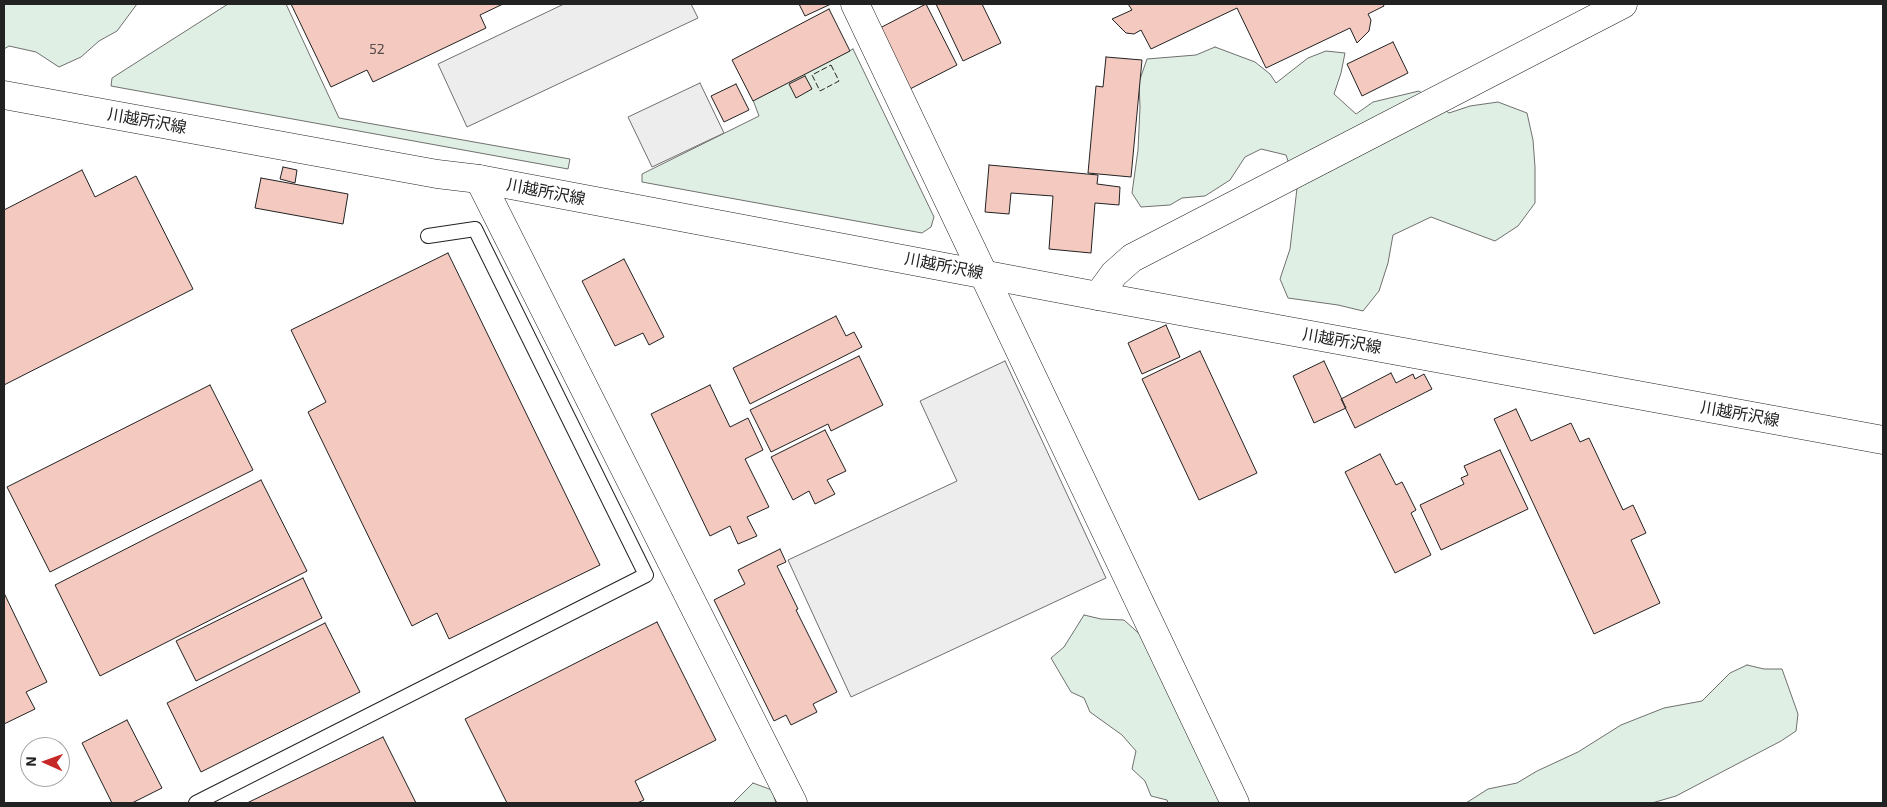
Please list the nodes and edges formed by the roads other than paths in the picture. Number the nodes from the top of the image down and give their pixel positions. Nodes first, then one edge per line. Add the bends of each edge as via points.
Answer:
1 (1623, 4) edge
2 (861, 6) edge
3 (4, 95) edge
4 (479, 179) junction
5 (428, 236) dead end
6 (982, 273) junction
7 (1098, 296) junction
8 (1883, 440) edge
9 (196, 803) edge
10 (793, 803) edge
11 (1235, 803) edge

1 - 7 street via 1132,258 1114,274
2 - 6 street
3 - 4 street, 川越所沢線
4 - 6 street, 川越所沢線
4 - 10 street
5 - 9 lane via 475,229 646,575
6 - 7 street, 川越所沢線
6 - 11 street
7 - 8 street, 川越所沢線

